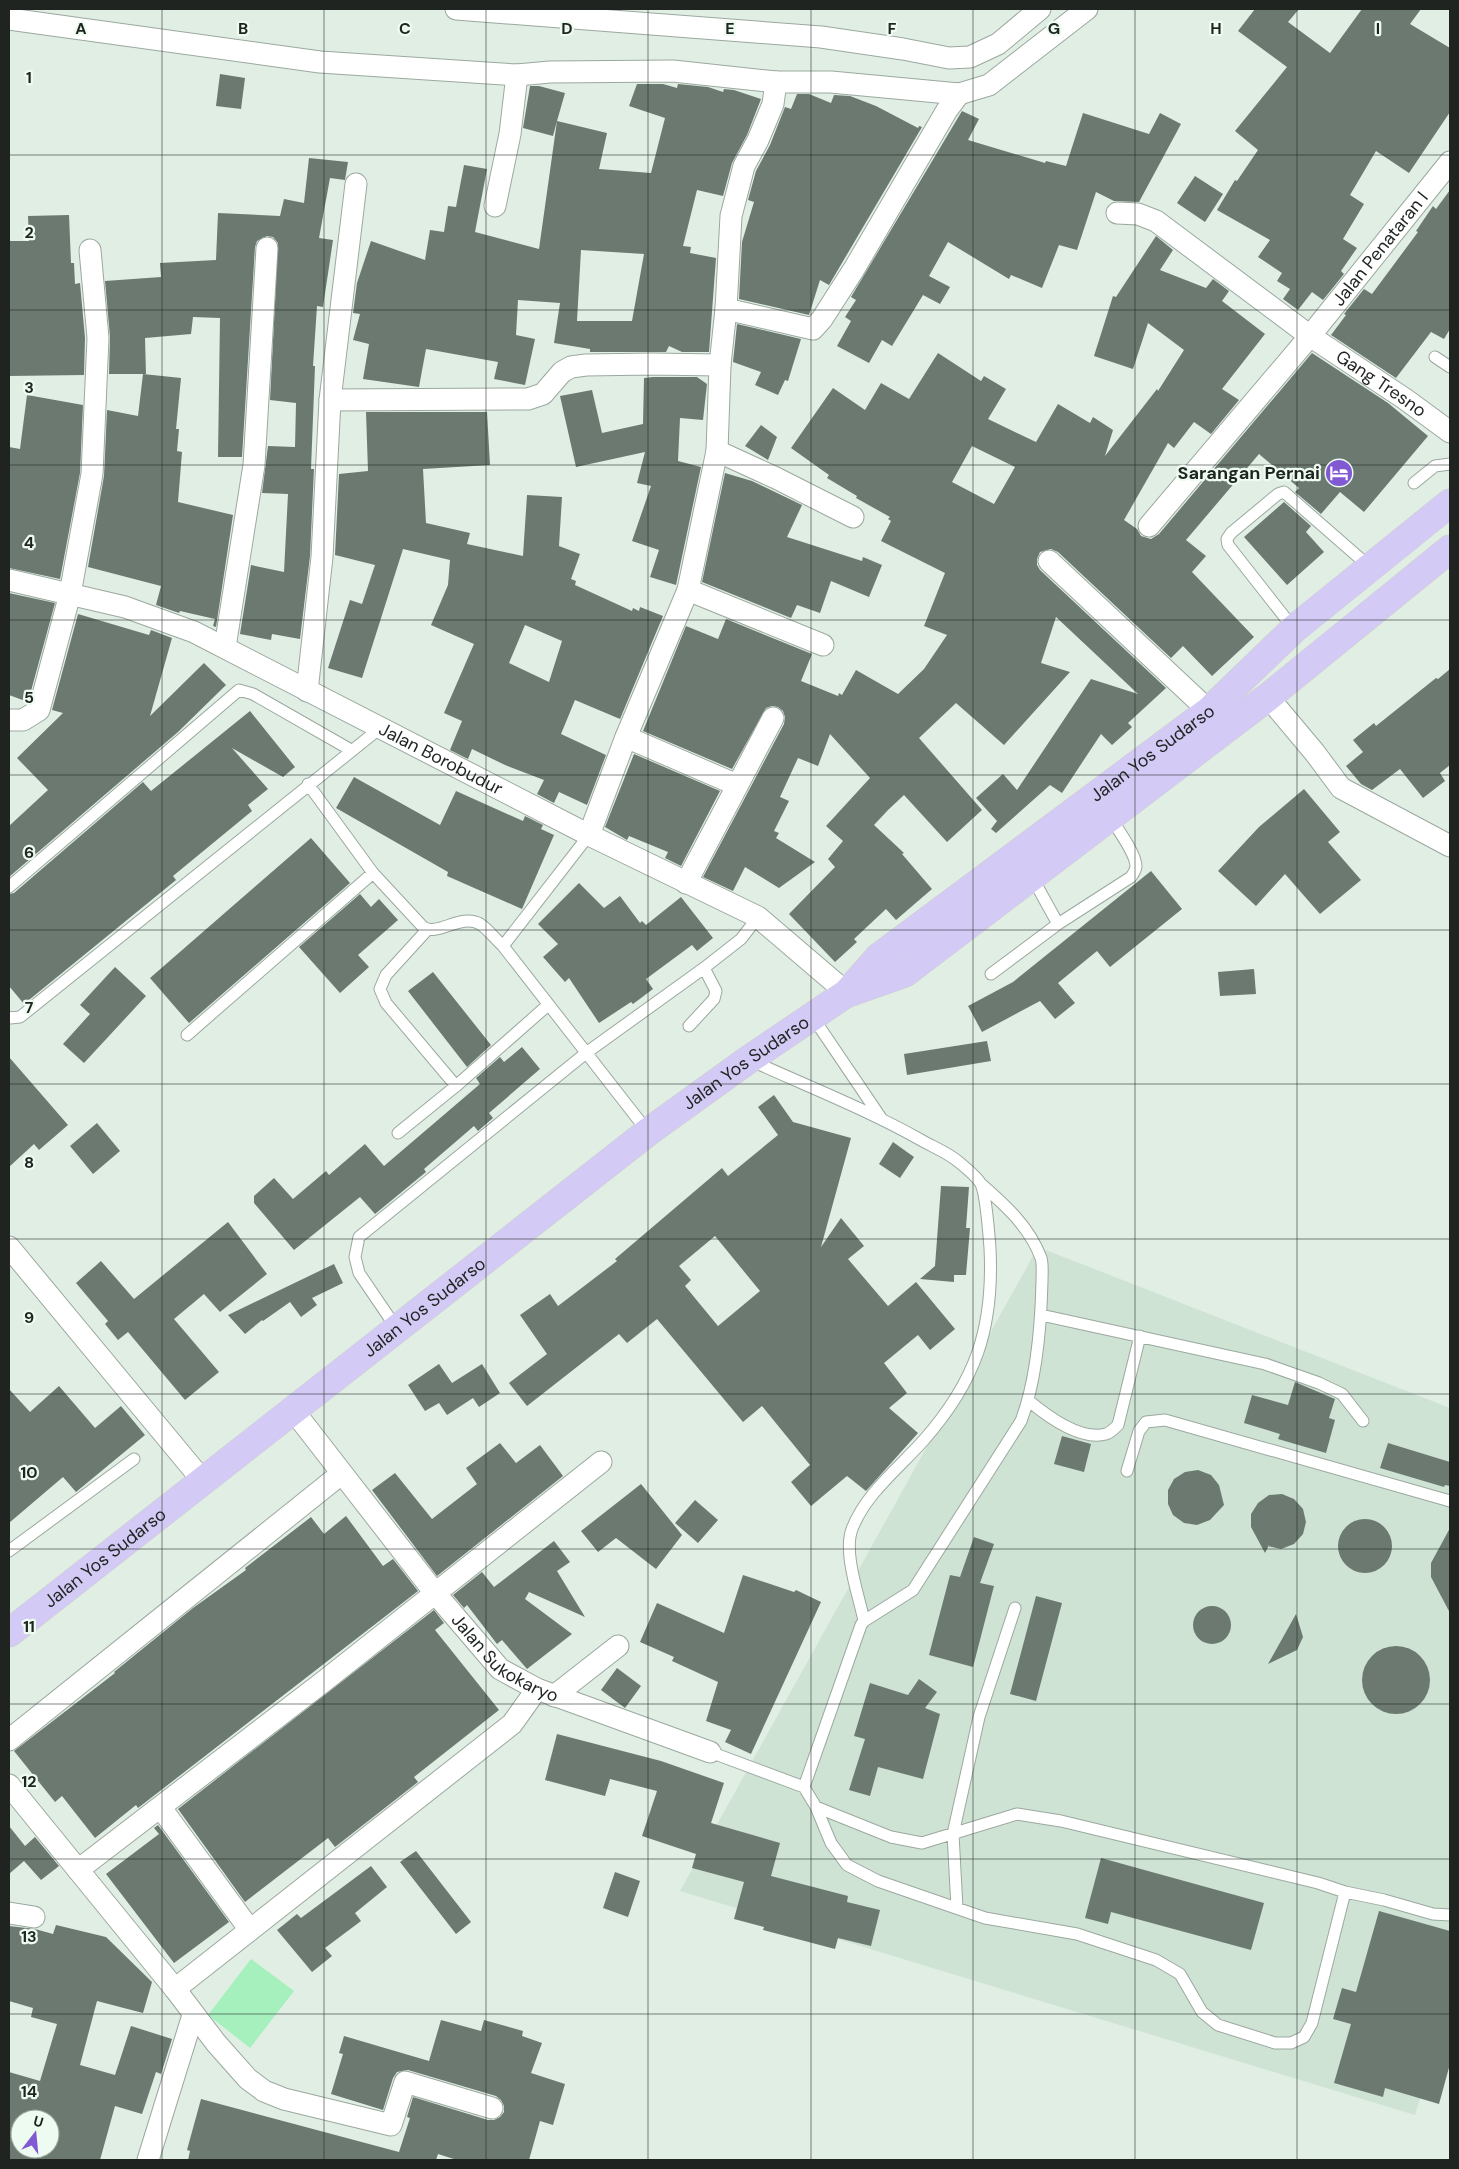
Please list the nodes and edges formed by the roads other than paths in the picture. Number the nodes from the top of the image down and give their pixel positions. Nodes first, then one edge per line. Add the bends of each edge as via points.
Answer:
1 (456, 9) edge
2 (1040, 9) edge
3 (1087, 9) edge
4 (9, 20) edge
5 (517, 75) junction
6 (776, 82) junction
7 (959, 94) junction
8 (1450, 162) edge
9 (356, 184) dead end
10 (495, 206) dead end
11 (1117, 213) dead end
12 (266, 248) dead end
13 (90, 250) dead end
14 (726, 309) junction
15 (1310, 336) junction
16 (1435, 357) dead end
17 (720, 365) junction
18 (1450, 368) edge
19 (330, 400) junction
20 (1450, 432) edge
21 (717, 451) junction
22 (1450, 464) edge
23 (1414, 483) dead end
24 (1450, 503) edge
25 (853, 517) dead end
26 (1149, 526) dead end
27 (1450, 549) edge
28 (1049, 560) dead end
29 (1371, 568) junction
30 (9, 580) edge
31 (688, 590) junction
32 (70, 594) junction
33 (1294, 629) junction
34 (823, 645) dead end
35 (225, 647) junction
36 (1318, 657) junction
37 (307, 691) junction
38 (1268, 697) junction
39 (1209, 711) junction
40 (773, 718) dead end
41 (9, 720) edge
42 (379, 729) junction
43 (626, 737) junction
44 (351, 750) junction
45 (308, 784) junction
46 (737, 785) junction
47 (1110, 817) junction
48 (589, 835) junction
49 (1450, 846) edge
50 (373, 873) junction
51 (1032, 877) junction
52 (686, 883) junction
53 (9, 887) edge
54 (758, 916) junction
55 (1058, 924) junction
56 (427, 930) junction
57 (503, 946) junction
58 (704, 968) junction
59 (991, 974) dead end
60 (847, 993) junction
61 (548, 1005) junction
62 (9, 1016) edge
63 (812, 1016) junction
64 (689, 1026) dead end
65 (186, 1035) dead end
66 (586, 1053) junction
67 (748, 1060) junction
68 (456, 1086) junction
69 (881, 1118) junction
70 (648, 1132) junction
71 (398, 1133) dead end
72 (981, 1184) junction
73 (9, 1248) edge
74 (1042, 1314) junction
75 (397, 1329) junction
76 (1140, 1336) junction
77 (1028, 1401) junction
78 (293, 1410) junction
79 (1363, 1421) dead end
80 (134, 1460) dead end
81 (600, 1462) dead end
82 (1127, 1471) dead end
83 (342, 1474) junction
84 (203, 1481) junction
85 (1450, 1501) edge
86 (9, 1550) edge
87 (435, 1593) junction
88 (1015, 1608) dead end
89 (864, 1621) junction
90 (9, 1633) edge
91 (618, 1646) dead end
92 (546, 1692) junction
93 (9, 1740) edge
94 (710, 1752) joint
95 (9, 1785) edge
96 (804, 1787) junction
97 (816, 1807) junction
98 (161, 1808) junction
99 (953, 1834) junction
100 (78, 1870) junction
101 (1345, 1892) junction
102 (957, 1908) junction
103 (9, 1913) edge
104 (1450, 1915) edge
105 (34, 1917) dead end
106 (250, 1930) junction
107 (175, 1989) junction
108 (193, 2015) junction
109 (492, 2108) dead end
110 (148, 2160) edge

1 - 2 street via 821,37 949,58 970,57 998,44
3 - 7 street via 989,85
4 - 5 street via 320,62
5 - 6 street via 673,71
5 - 10 street via 510,134
6 - 7 street via 831,82
6 - 14 street via 773,104 744,166 730,216
7 - 14 street via 854,269 813,330
8 - 15 street, Jalan Penataran I
9 - 19 street
11 - 15 street, Gang Tresno via 1138,214 1156,222
12 - 35 street via 254,465
13 - 32 street via 98,338 92,474
14 - 17 street
15 - 20 street, Gang Tresno
15 - 26 street, Jalan Penataran I
16 - 18 lane
17 - 19 street via 586,365 562,372 544,394 528,399
17 - 21 street
19 - 37 street via 322,557
21 - 25 street
21 - 31 street
22 - 23 lane via 1435,466
24 - 29 highway, Jalan Yos Sudarso
27 - 36 highway, Jalan Yos Sudarso
28 - 39 street
29 - 33 highway, Jalan Yos Sudarso
29 - 33 lane via 1284,492 1278,494 1227,539 1228,545
30 - 32 street, Jalan Borobudur
31 - 34 street
31 - 43 street
32 - 35 street, Jalan Borobudur via 125,607
32 - 41 street via 39,710 23,720
33 - 36 highway
33 - 39 highway, Jalan Yos Sudarso
35 - 37 street, Jalan Borobudur
36 - 38 highway, Jalan Yos Sudarso
37 - 42 street, Jalan Borobudur
38 - 47 highway, Jalan Yos Sudarso
38 - 49 street via 1341,788
39 - 60 highway, Jalan Yos Sudarso via 879,957
40 - 46 street
42 - 44 lane
42 - 48 street, Jalan Borobudur
43 - 46 street
43 - 48 street
44 - 45 lane
44 - 53 lane via 252,694 239,690
45 - 50 lane
45 - 62 lane via 20,1017
46 - 52 street
47 - 51 highway, Jalan Yos Sudarso
47 - 55 lane via 1131,854 1136,866 1134,872
48 - 52 street, Jalan Borobudur
48 - 57 lane
50 - 56 lane
50 - 65 lane
51 - 55 lane
51 - 60 highway, Jalan Yos Sudarso via 905,973
52 - 54 street, Jalan Borobudur
54 - 58 lane via 741,939
54 - 60 street, Jalan Borobudur
55 - 59 lane
56 - 57 lane via 464,920 479,924
56 - 68 lane via 386,975 380,988 386,1003
57 - 61 lane
58 - 64 lane via 716,991 714,999
58 - 66 lane
60 - 63 highway, Jalan Yos Sudarso
61 - 66 lane
61 - 68 lane
63 - 67 highway, Jalan Yos Sudarso
63 - 69 lane
66 - 70 lane
66 - 75 lane via 359,1237 355,1257 359,1273
67 - 69 lane
67 - 70 highway, Jalan Yos Sudarso
68 - 71 lane
69 - 72 lane via 958,1161
70 - 75 highway, Jalan Yos Sudarso
72 - 74 lane via 1011,1210 1042,1260
72 - 89 lane via 989,1230 991,1273 988,1316 979,1352 956,1398 860,1512 852,1530 849,1550
73 - 84 street
74 - 76 lane
74 - 77 lane
75 - 78 highway, Jalan Yos Sudarso
76 - 77 lane via 1118,1426 1107,1434 1092,1436 1051,1420
76 - 79 lane via 1265,1364 1318,1383 1342,1394
77 - 89 lane via 1021,1421 913,1590
78 - 83 street, Jalan Sukokaryo
78 - 84 highway, Jalan Yos Sudarso
80 - 86 lane
81 - 87 street
82 - 85 lane via 1146,1422 1165,1420
83 - 87 street, Jalan Sukokaryo
83 - 93 street
84 - 90 highway, Jalan Yos Sudarso
87 - 92 street, Jalan Sukokaryo via 500,1669
87 - 98 street
88 - 99 lane via 979,1717
89 - 96 lane
91 - 92 street
92 - 94 street, Jalan Sukokaryo
92 - 106 street via 512,1724
94 - 96 lane, Jalan Sukokaryo
95 - 100 street
96 - 97 lane
97 - 99 lane via 906,1840 922,1843
97 - 102 lane via 831,1843 847,1865 878,1881
98 - 100 street
98 - 106 street
99 - 101 lane via 1017,1814 1061,1821
99 - 102 lane
100 - 107 street
101 - 102 lane via 1312,2023 1304,2037 1291,2043 1275,2043 1218,2025 1202,2012 1180,1974 1156,1960 1077,1934 985,1918
101 - 104 lane via 1433,1914
103 - 105 street
106 - 107 street
107 - 108 street
108 - 109 street via 248,2079 264,2091 284,2099 390,2125 405,2082
108 - 110 street

